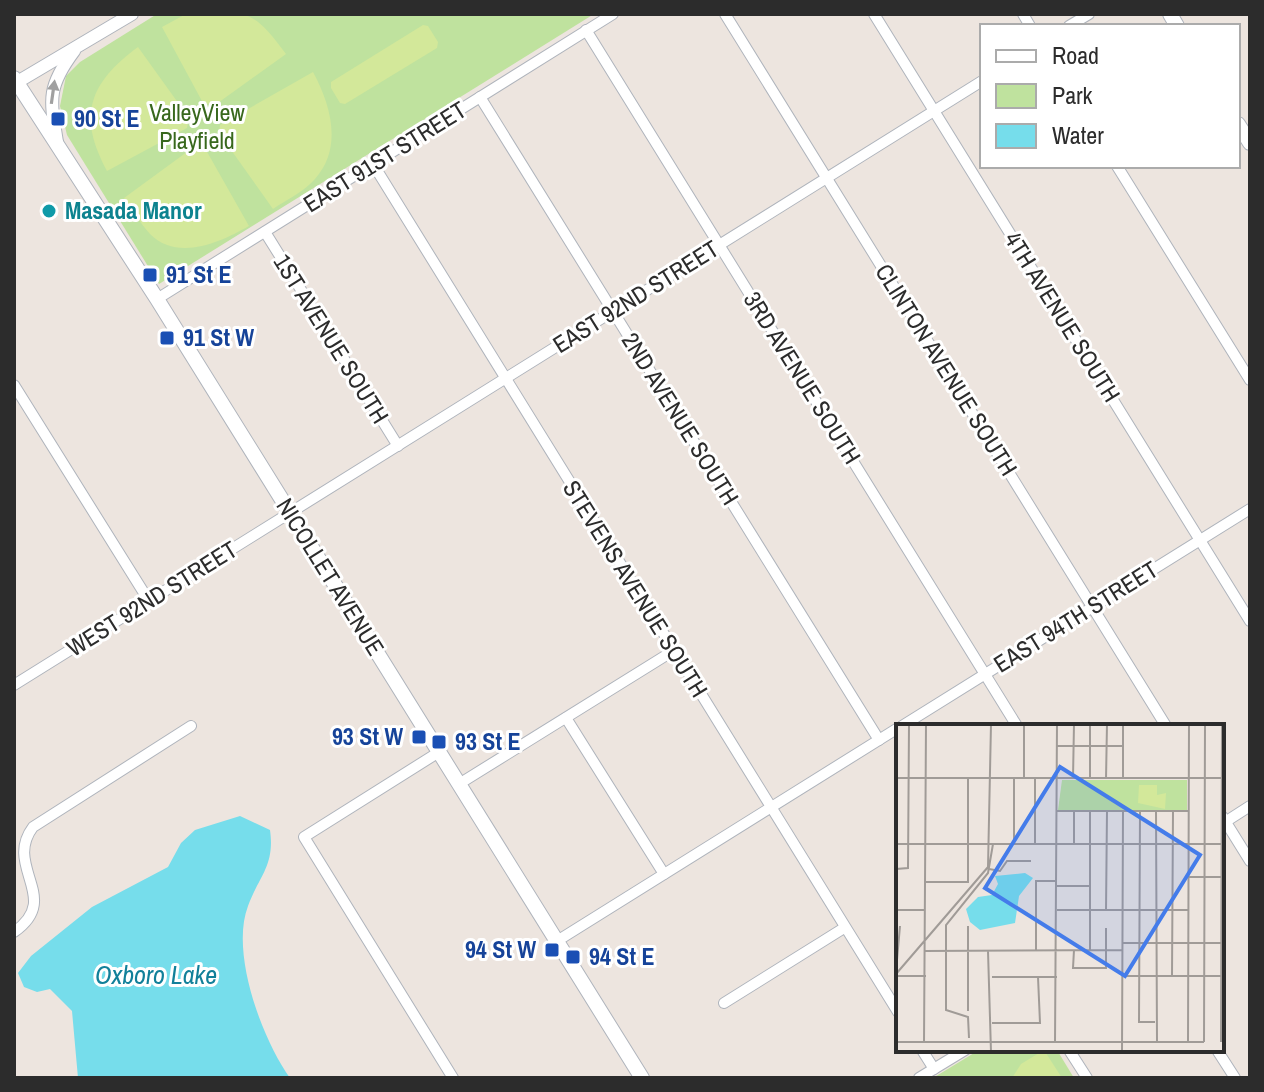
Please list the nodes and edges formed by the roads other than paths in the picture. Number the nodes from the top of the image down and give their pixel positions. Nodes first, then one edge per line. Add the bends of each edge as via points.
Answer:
1 (613, 14) edge
2 (725, 14) edge
3 (874, 14) edge
4 (129, 15) edge
5 (586, 30) junction
6 (78, 45) junction
7 (15, 82) edge
8 (980, 82) edge
9 (480, 97) junction
10 (934, 111) junction
11 (57, 145) junction
12 (373, 164) junction
13 (1118, 168) edge
14 (827, 178) junction
15 (265, 232) junction
16 (719, 245) junction
17 (157, 299) junction
18 (613, 311) junction
19 (505, 379) junction
20 (1250, 380) edge
21 (14, 385) edge
22 (398, 446) junction
23 (1250, 509) edge
24 (290, 512) junction
25 (1200, 540) junction
26 (149, 601) junction
27 (1092, 607) junction
28 (1250, 621) edge
29 (673, 651) junction
30 (986, 673) junction
31 (14, 685) edge
32 (566, 718) junction
33 (905, 724) edge
34 (1016, 724) edge
35 (1165, 724) edge
36 (191, 726) dead end
37 (896, 729) edge
38 (879, 740) junction
39 (439, 752) junction
40 (459, 784) junction
41 (1250, 806) edge
42 (770, 808) junction
43 (1224, 819) edge
44 (1224, 822) edge
45 (1250, 861) edge
46 (664, 874) junction
47 (844, 928) junction
48 (14, 932) edge
49 (557, 941) junction
50 (724, 1003) dead end
51 (896, 1009) edge
52 (923, 1052) edge
53 (962, 1052) edge
54 (1070, 1052) edge
55 (1218, 1052) edge
56 (934, 1069) junction
57 (453, 1078) edge
58 (642, 1078) edge
59 (919, 1078) edge
60 (1087, 1078) edge
61 (1235, 1078) edge

1 - 5 street, EAST 91ST STREET
2 - 14 street, CLINTON AVENUE SOUTH
3 - 10 street, 4TH AVENUE SOUTH
4 - 6 street
5 - 9 street, EAST 91ST STREET
5 - 16 street, 3RD AVENUE SOUTH
6 - 7 street
11 -> 6 street via 52,84
7 - 11 main road, NICOLLET AVENUE
8 - 10 street, EAST 92ND STREET
9 - 12 street, EAST 91ST STREET
9 - 18 street, 2ND AVENUE SOUTH
10 - 14 street, EAST 92ND STREET
10 - 25 street, 4TH AVENUE SOUTH
11 - 17 main road, NICOLLET AVENUE
12 - 15 street, EAST 91ST STREET
12 - 19 street, STEVENS AVENUE SOUTH
13 - 20 street
14 - 16 street, EAST 92ND STREET
14 - 27 street, CLINTON AVENUE SOUTH
15 - 17 street, EAST 91ST STREET
15 - 22 street, 1ST AVENUE SOUTH
16 - 18 street, EAST 92ND STREET
16 - 30 street, 3RD AVENUE SOUTH
17 - 24 main road, NICOLLET AVENUE
18 - 19 street, EAST 92ND STREET
18 - 38 street, 2ND AVENUE SOUTH
19 - 22 street, EAST 92ND STREET
19 - 29 street, STEVENS AVENUE SOUTH
21 - 26 street
22 - 24 street, EAST 92ND STREET
23 - 25 street, EAST 94TH STREET
24 - 26 street, WEST 92ND STREET
24 - 39 main road, NICOLLET AVENUE
25 - 27 street, EAST 94TH STREET
25 - 28 street, 4TH AVENUE SOUTH
26 - 31 street, WEST 92ND STREET
27 - 30 street, EAST 94TH STREET
27 - 35 street, CLINTON AVENUE SOUTH
29 - 32 street
29 - 42 street, STEVENS AVENUE SOUTH
30 - 33 street, EAST 94TH STREET
30 - 34 street, 3RD AVENUE SOUTH
32 - 40 street
32 - 46 street
36 - 48 street via 33,827 23,856 34,886 34,908
37 - 38 street, EAST 94TH STREET
38 - 42 street, EAST 94TH STREET
39 - 40 main road, NICOLLET AVENUE
39 - 57 street via 304,837
40 - 49 main road, NICOLLET AVENUE
41 - 43 street
42 - 46 street, EAST 94TH STREET
42 - 47 street, STEVENS AVENUE SOUTH
44 - 45 street
46 - 49 street, EAST 94TH STREET
47 - 50 street
47 - 51 street, STEVENS AVENUE SOUTH
49 - 58 main road, NICOLLET AVENUE
52 - 56 street
53 - 56 street
54 - 60 street
55 - 61 street
56 - 59 street

